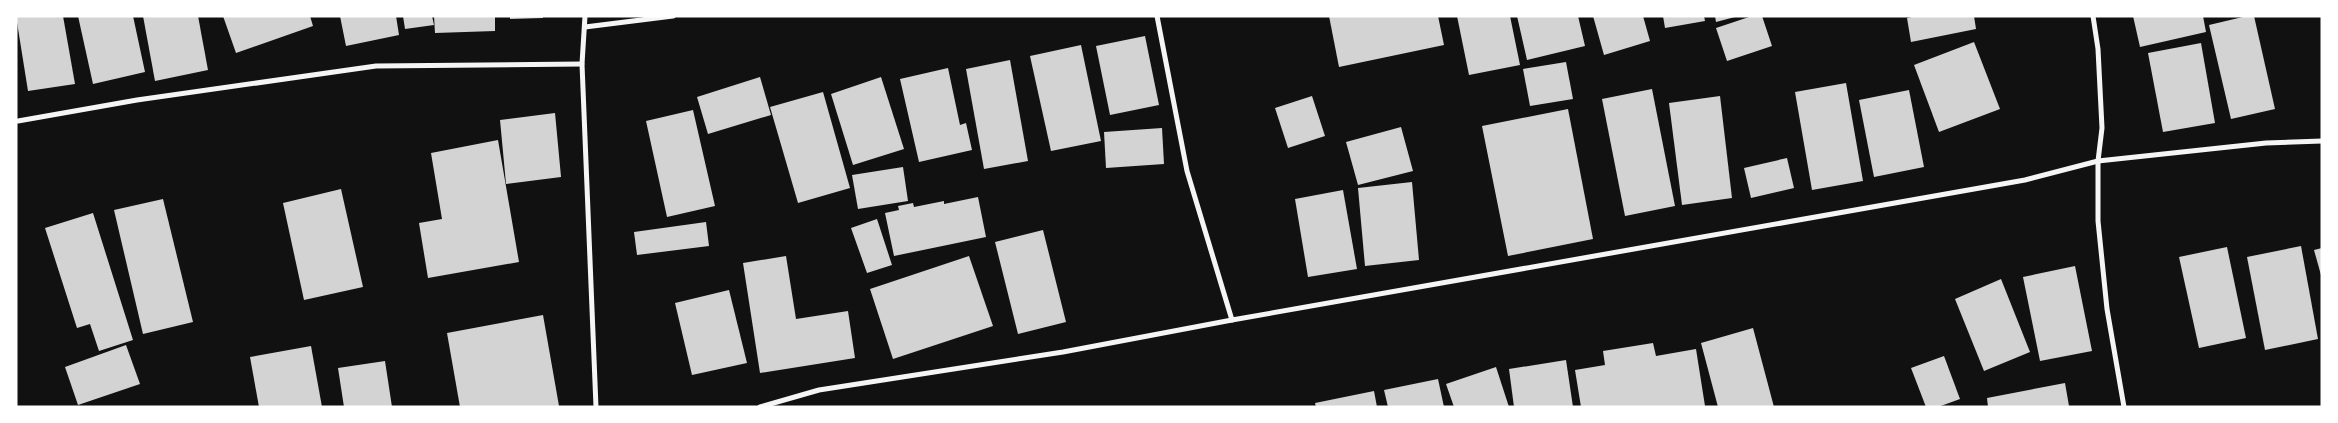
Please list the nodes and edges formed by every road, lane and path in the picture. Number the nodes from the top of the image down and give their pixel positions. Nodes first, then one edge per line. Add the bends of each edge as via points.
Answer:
1 (585, 16) edge
2 (674, 16) edge
3 (1157, 16) edge
4 (2093, 16) edge
5 (585, 27) junction
6 (582, 64) junction
7 (18, 121) dead end
8 (2322, 141) edge
9 (2098, 161) junction
10 (1232, 320) junction
11 (596, 407) edge
12 (760, 407) edge
13 (2124, 407) edge

1 - 5 street
2 - 5 street
3 - 10 street via 1158,35 1187,171
4 - 9 street via 2102,128
5 - 6 street
6 - 7 street via 376,66 137,100
6 - 11 street
8 - 9 street via 2266,143
9 - 10 street via 2025,180
9 - 13 street via 2098,221 2107,309
10 - 12 street via 1063,352 819,390

